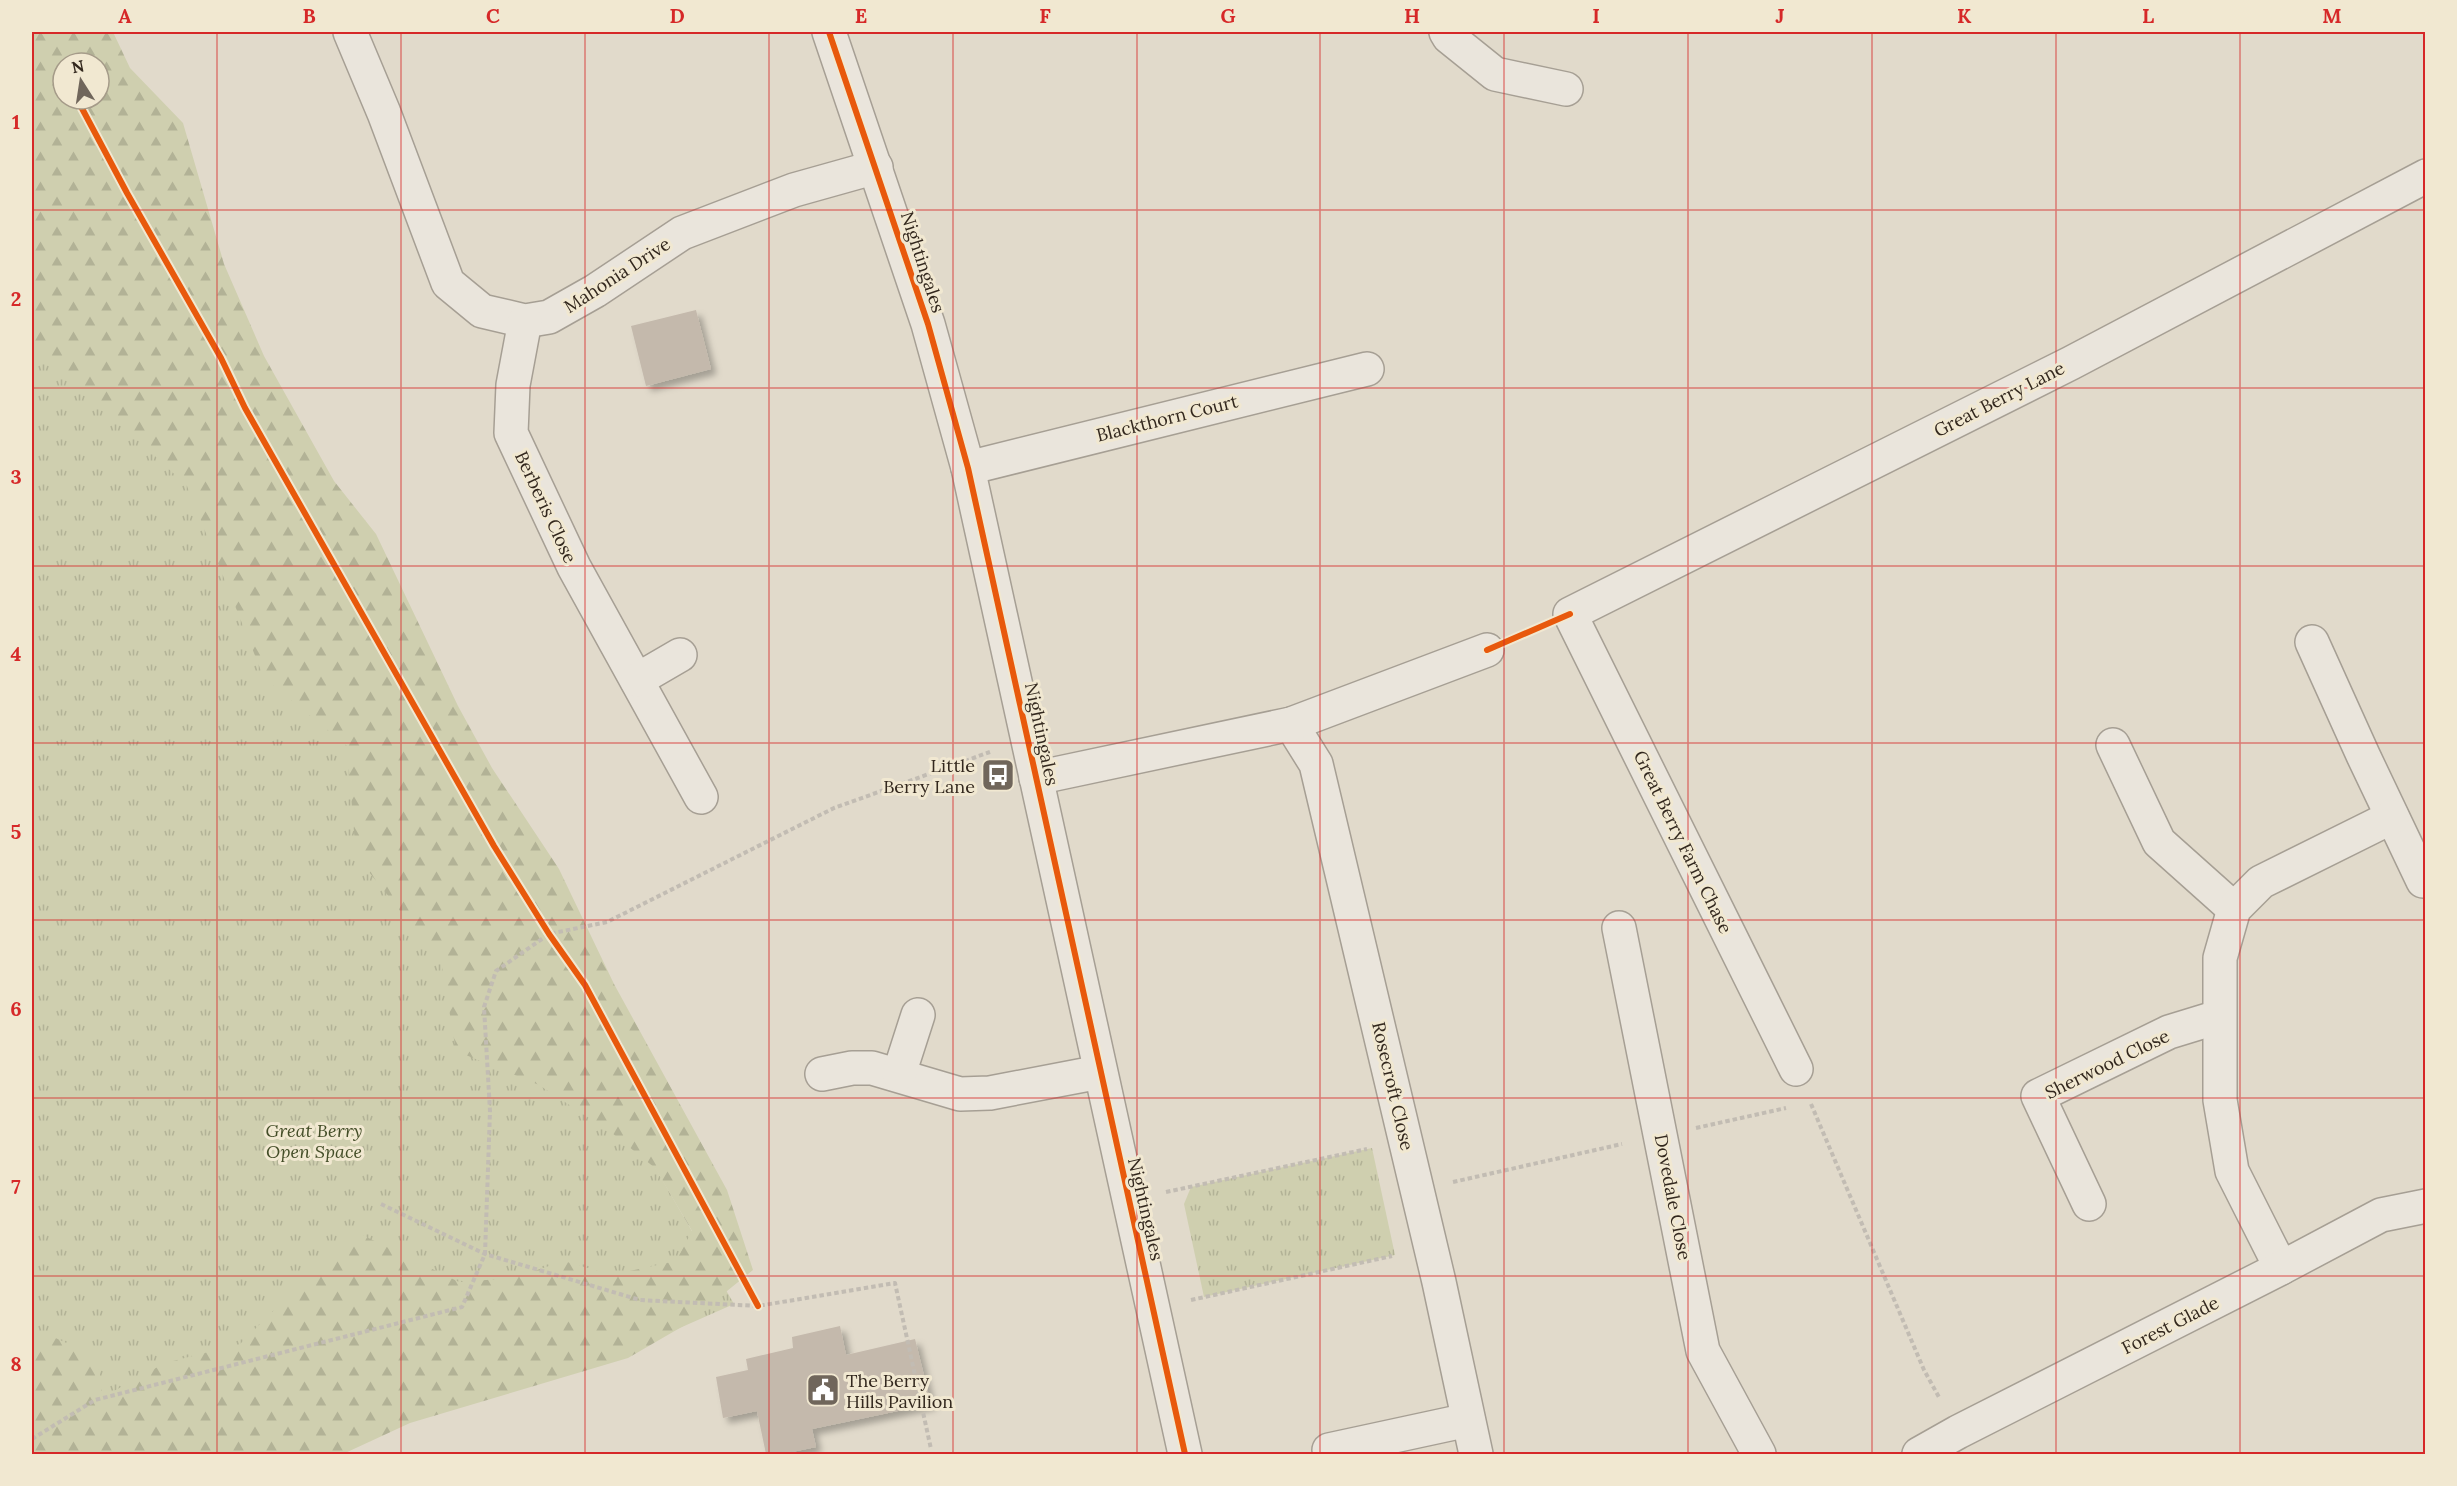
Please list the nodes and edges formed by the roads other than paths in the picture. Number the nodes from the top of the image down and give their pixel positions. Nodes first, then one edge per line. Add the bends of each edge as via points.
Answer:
1 (350, 32) edge
2 (830, 32) edge
3 (1446, 32) edge
4 (1566, 89) dead end
5 (876, 167) junction
6 (2426, 176) edge
7 (525, 321) junction
8 (1366, 369) dead end
9 (968, 468) junction
10 (1570, 614) joint
11 (2312, 642) dead end
12 (1487, 650) dead end
13 (680, 654) dead end
14 (637, 680) junction
15 (1291, 724) junction
16 (2113, 745) dead end
17 (1036, 778) junction
18 (701, 797) dead end
19 (2392, 818) junction
20 (2424, 880) edge
21 (2234, 909) junction
22 (1619, 928) dead end
23 (918, 1015) dead end
24 (2218, 1017) junction
25 (1796, 1069) road end
26 (1100, 1072) junction
27 (822, 1074) dead end
28 (898, 1074) junction
29 (2089, 1204) dead end
30 (2426, 1206) edge
31 (2281, 1268) junction
32 (1468, 1420) junction
33 (1329, 1450) dead end
34 (1185, 1455) edge
35 (1476, 1455) edge
36 (1759, 1455) edge
37 (1919, 1455) edge

1 - 7 street, Mahonia Drive via 448,283 482,311
2 - 5 street, Nightingales
3 - 4 street via 1495,74
5 - 7 street, Mahonia Drive via 794,190 682,233 549,318
5 - 9 street, Nightingales via 928,324
6 - 10 street, Great Berry Lane via 2072,363
7 - 14 street, Berberis Close via 513,385 511,433 574,567
8 - 9 street, Blackthorn Court
9 - 17 street, Nightingales
10 - 25 street, Great Berry Farm Chase
11 - 19 street
12 - 15 street
13 - 14 street
14 - 18 street, Berberis Close
15 - 17 street
15 - 32 street, Rosecroft Close via 1316,764 1431,1246
16 - 21 street via 2159,842
17 - 26 street, Nightingales
19 - 20 street
19 - 21 street via 2261,882
21 - 24 street via 2220,958
22 - 36 street, Dovedale Close via 1703,1352
23 - 28 street
24 - 29 street, Sherwood Close via 2169,1032 2038,1096
24 - 31 street via 2220,1100 2232,1171
26 - 28 street via 990,1093 960,1094
26 - 34 street, Nightingales
27 - 28 street via 862,1068
30 - 31 street, Forest Glade via 2381,1215
31 - 37 street, Forest Glade
32 - 33 street
32 - 35 street, Rosecroft Close

